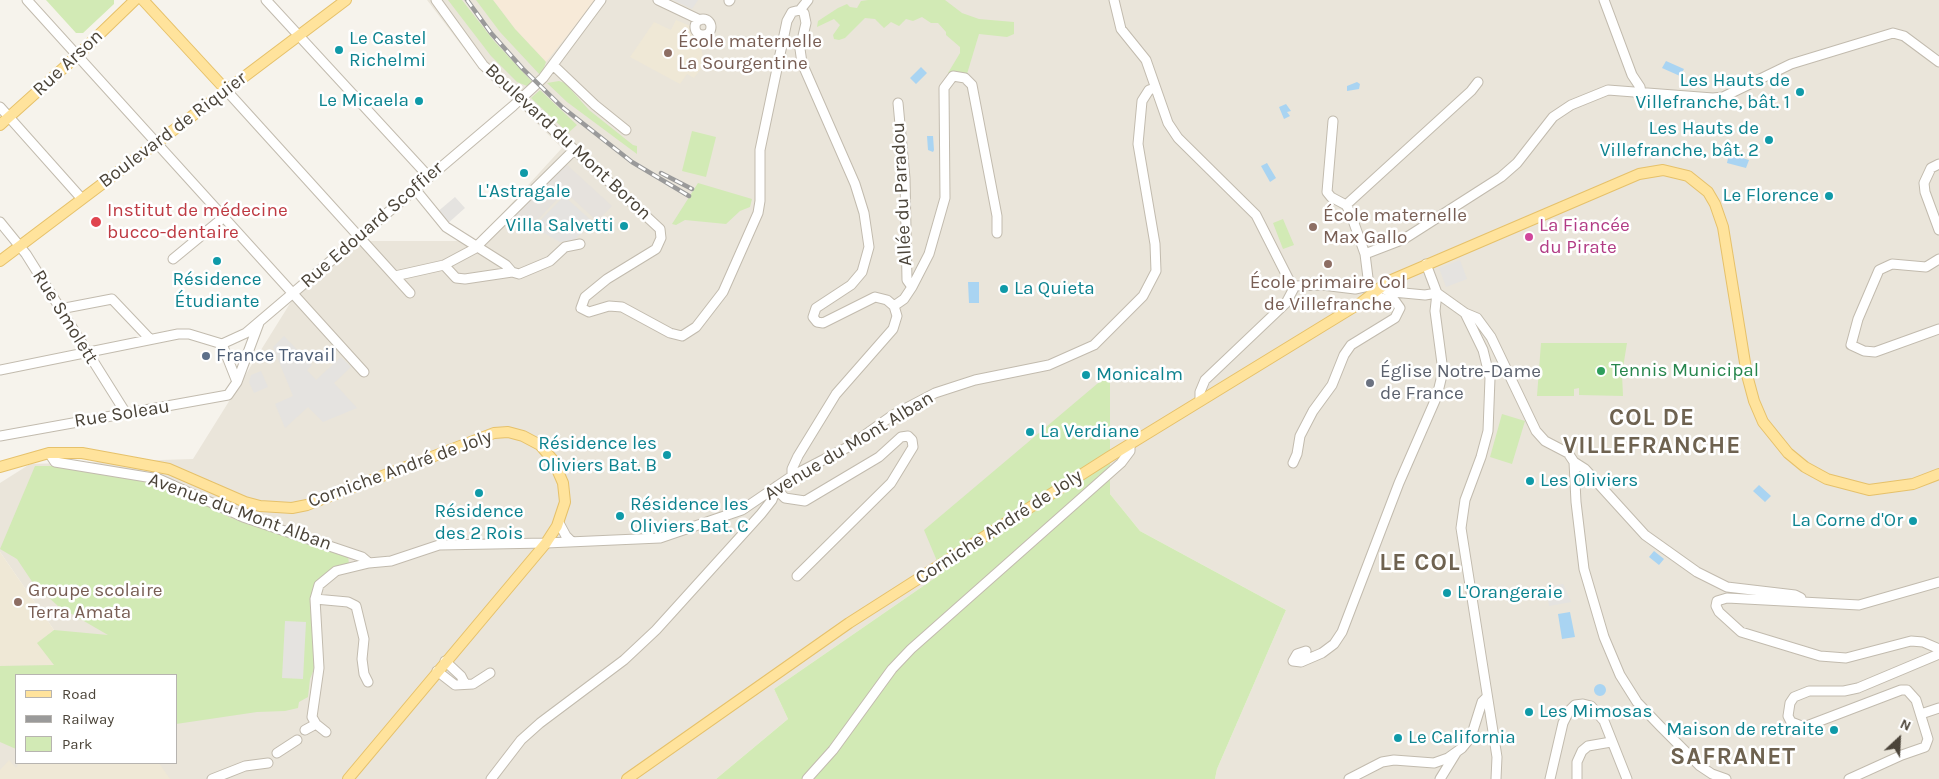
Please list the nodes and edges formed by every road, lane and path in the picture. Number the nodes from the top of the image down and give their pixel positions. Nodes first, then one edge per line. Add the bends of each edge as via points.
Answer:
1 (27, 0) edge
2 (135, 0) edge
3 (143, 0) edge
4 (266, 0) edge
5 (346, 0) edge
6 (436, 0) edge
7 (602, 0) edge
8 (658, 0) edge
9 (808, 0) edge
10 (1604, 0) edge
11 (1116, 1) edge
12 (800, 10) junction
13 (700, 20) dead end
14 (298, 36) junction
15 (78, 55) junction
16 (1939, 62) edge
17 (553, 65) junction
18 (1478, 82) dead end
19 (1155, 88) junction
20 (226, 90) junction
21 (1641, 92) junction
22 (519, 100) junction
23 (898, 103) dead end
24 (0, 107) edge
25 (9, 117) junction
26 (1333, 121) dead end
27 (0, 124) edge
28 (626, 130) dead end
29 (157, 142) junction
30 (574, 150) junction
31 (1939, 164) edge
32 (429, 177) junction
33 (415, 189) junction
34 (82, 199) junction
35 (1346, 205) junction
36 (224, 217) junction
37 (0, 222) edge
38 (1939, 230) edge
39 (997, 233) dead end
40 (358, 237) junction
41 (580, 244) dead end
42 (20, 246) junction
43 (477, 246) junction
44 (1365, 254) junction
45 (173, 259) dead end
46 (1939, 259) edge
47 (0, 261) edge
48 (1426, 264) junction
49 (444, 265) junction
50 (512, 272) junction
51 (395, 276) junction
52 (1295, 286) junction
53 (912, 288) junction
54 (1374, 289) junction
55 (293, 293) junction
56 (410, 293) dead end
57 (1437, 293) junction
58 (894, 306) junction
59 (60, 309) junction
60 (1465, 313) junction
61 (259, 322) junction
62 (1939, 330) edge
63 (150, 339) junction
64 (222, 344) junction
65 (87, 352) junction
66 (0, 370) edge
67 (364, 372) dead end
68 (1214, 373) junction
69 (237, 382) junction
70 (1220, 389) junction
71 (1200, 401) junction
72 (127, 415) junction
73 (0, 436) edge
74 (1130, 444) junction
75 (49, 452) junction
76 (1574, 462) junction
77 (1293, 463) dead end
78 (0, 468) edge
79 (1939, 474) edge
80 (792, 476) junction
81 (777, 488) junction
82 (559, 523) junction
83 (572, 542) junction
84 (546, 543) junction
85 (369, 563) junction
86 (797, 576) dead end
87 (1939, 582) edge
88 (314, 599) junction
89 (1802, 602) junction
90 (1939, 649) edge
91 (1306, 651) dead end
92 (1939, 654) edge
93 (445, 661) junction
94 (437, 671) junction
95 (490, 673) dead end
96 (368, 682) dead end
97 (465, 684) junction
98 (1487, 697) junction
99 (1939, 708) edge
100 (1921, 714) junction
101 (316, 724) junction
102 (306, 730) dead end
103 (326, 732) dead end
104 (297, 740) dead end
105 (1611, 742) junction
106 (1457, 751) junction
107 (277, 753) dead end
108 (268, 763) dead end
109 (212, 779) edge
110 (348, 779) edge
111 (491, 779) edge
112 (627, 779) edge
113 (807, 779) edge
114 (1349, 779) edge
115 (1440, 779) edge
116 (1496, 779) edge
117 (1550, 779) edge
118 (1576, 779) edge
119 (1627, 779) edge
120 (1726, 779) edge
121 (1849, 779) edge

1 - 15 street
2 - 15 main road, Rue Arson
3 - 20 main road
4 - 14 street
5 - 14 main road, Boulevard de Riquier
6 - 22 street, Boulevard du Mont Boron via 483,65
7 - 17 street, Rue Edouard Scoffier
8 - 13 street
9 - 12 street
10 - 21 street
11 - 19 street via 1121,29 1143,54
12 - 30 street, Boulevard du Mont Boron via 792,12 787,21 771,95 760,150 758,213 723,292 687,335 670,334 622,307 609,306 589,312 582,308 585,297 607,279 656,249 661,234 658,226
12 - 58 street via 806,17 800,49 802,63 855,184 869,247 862,272 851,285 816,308 813,317 823,323 875,298 888,300
14 - 20 main road, Boulevard de Riquier
14 - 32 street
15 - 25 main road, Rue Arson
15 - 29 street
16 - 21 street via 1904,36 1893,34 1791,64 1723,97
17 - 22 street, Rue Edouard Scoffier
17 - 28 street
18 - 35 street
19 - 52 street via 1168,123 1178,138 1256,215
19 - 80 street, Avenue du Mont Alban via 1149,90 1142,101 1138,144 1157,262 1148,289 1117,324 1094,345 1072,357 935,393 893,415 848,447
20 - 29 main road, Boulevard de Riquier
20 - 40 street
21 - 44 street via 1608,90 1560,111 1517,163 1501,177 1404,239
22 - 30 street, Boulevard du Mont Boron
22 - 32 street, Rue Edouard Scoffier
23 - 53 street, Allée du Paradou via 905,178 907,280
24 - 25 street
25 - 27 main road, Rue Arson
25 - 34 street
26 - 35 street via 1327,192
29 - 34 main road, Boulevard de Riquier
29 - 36 street
30 - 43 street
31 - 38 street via 1927,174 1924,192
32 - 33 street, Rue Edouard Scoffier
33 - 40 street, Rue Edouard Scoffier
33 - 43 street via 446,228
34 - 42 main road, Boulevard de Riquier
35 - 44 street
36 - 45 street
36 - 55 street
37 - 42 street, Rue Smolett
39 - 53 street via 997,216 972,85 965,78 953,76 944,88 945,198 929,254
40 - 51 street
40 - 55 street, Rue Edouard Scoffier
41 - 50 street via 565,247 550,261 519,274
42 - 47 main road, Boulevard de Riquier
42 - 59 street, Rue Smolett
43 - 49 street
43 - 50 street
44 - 54 street
46 - 62 street via 1926,267 1892,264 1879,270 1858,319 1851,345 1875,352
48 - 54 main road, Corniche André de Joly
48 - 57 street
48 - 79 main road, Corniche André de Joly via 1639,174 1663,170 1688,176 1708,192 1723,227 1746,375 1754,401 1772,436 1805,467 1847,486 1869,490 1892,488
49 - 50 street via 456,278 465,279
49 - 51 street
51 - 56 street
52 - 54 street
52 - 68 street via 1286,303
53 - 58 street, Allée du Paradou via 904,300
54 - 57 street via 1426,295
54 - 70 main road, Corniche André de Joly
54 - 77 street via 1380,298 1395,301 1399,313 1351,345 1332,385 1313,410 1300,436
55 - 61 street, Rue Edouard Scoffier
55 - 67 street
57 - 60 street
57 - 91 street via 1435,311 1443,371 1437,396 1342,632 1322,653 1301,662 1293,661 1297,654
58 - 80 street via 897,316 893,329 836,394 798,456
59 - 63 street via 112,299
59 - 65 street, Rue Smolett
60 - 76 street via 1477,318 1490,337 1536,431 1568,453
60 - 98 street via 1483,350 1490,378 1488,431 1482,457 1465,500 1461,528
61 - 64 street, Rue Edouard Scoffier via 246,333
61 - 69 street
63 - 64 street via 183,334
63 - 65 street
64 - 69 street
65 - 66 street
65 - 72 street, Rue Smolett
68 - 70 street
68 - 71 street via 1203,384
69 - 72 street, Rue Soleau via 228,395
70 - 71 main road, Corniche André de Joly
71 - 74 main road, Corniche André de Joly
72 - 73 street, Rue Soleau via 92,421 85,419
74 - 112 main road, Corniche André de Joly via 849,623
74 - 113 street via 1130,451 1121,463 911,649
75 - 78 main road, Corniche André de Joly
75 - 82 main road, Corniche André de Joly via 82,452 158,466 245,502 292,508 479,438 508,432 540,445 558,468 565,492
75 - 85 street, Avenue du Mont Alban via 55,462 159,479 243,517 362,557
76 - 89 street via 1585,469 1645,535 1696,572 1727,587 1795,595
76 - 120 street via 1584,569 1620,675 1637,702 1700,766
80 - 81 street, Avenue du Mont Alban
81 - 83 street, Avenue du Mont Alban via 742,510 660,538
81 - 86 street via 785,498 805,501 879,456 901,437 908,436 912,440 913,447 891,483
81 - 111 street via 762,514 646,641 522,740
82 - 83 street
82 - 84 main road, Corniche André de Joly
83 - 84 street, Avenue du Mont Alban
84 - 85 street, Avenue du Mont Alban via 439,545 391,561
84 - 93 main road, Corniche André de Joly
85 - 88 street via 327,576 319,585
87 - 89 street via 1859,605
88 - 96 street via 348,602 356,606 364,639 362,658
88 - 101 street via 319,668 312,708
89 - 90 street via 1728,598 1717,601 1716,606 1741,632 1820,656 1846,658 1916,641
92 - 100 street via 1858,688 1801,693 1790,703 1788,716 1791,722 1804,727 1902,690 1912,694
93 - 94 main road, Corniche André de Joly
93 - 97 street
94 - 97 street via 455,685
94 - 110 main road, Corniche André de Joly
95 - 97 street via 473,684
98 - 106 street via 1482,702 1471,737
98 - 116 street via 1497,757
99 - 100 street
100 - 121 street via 1928,739 1926,747
101 - 102 street
101 - 103 street
104 - 107 street
105 - 117 street via 1599,713 1584,704 1575,705 1563,723
105 - 118 street via 1588,746 1582,751 1577,762
105 - 119 street
106 - 114 street via 1434,763 1382,762
106 - 115 street
108 - 109 street via 245,766

